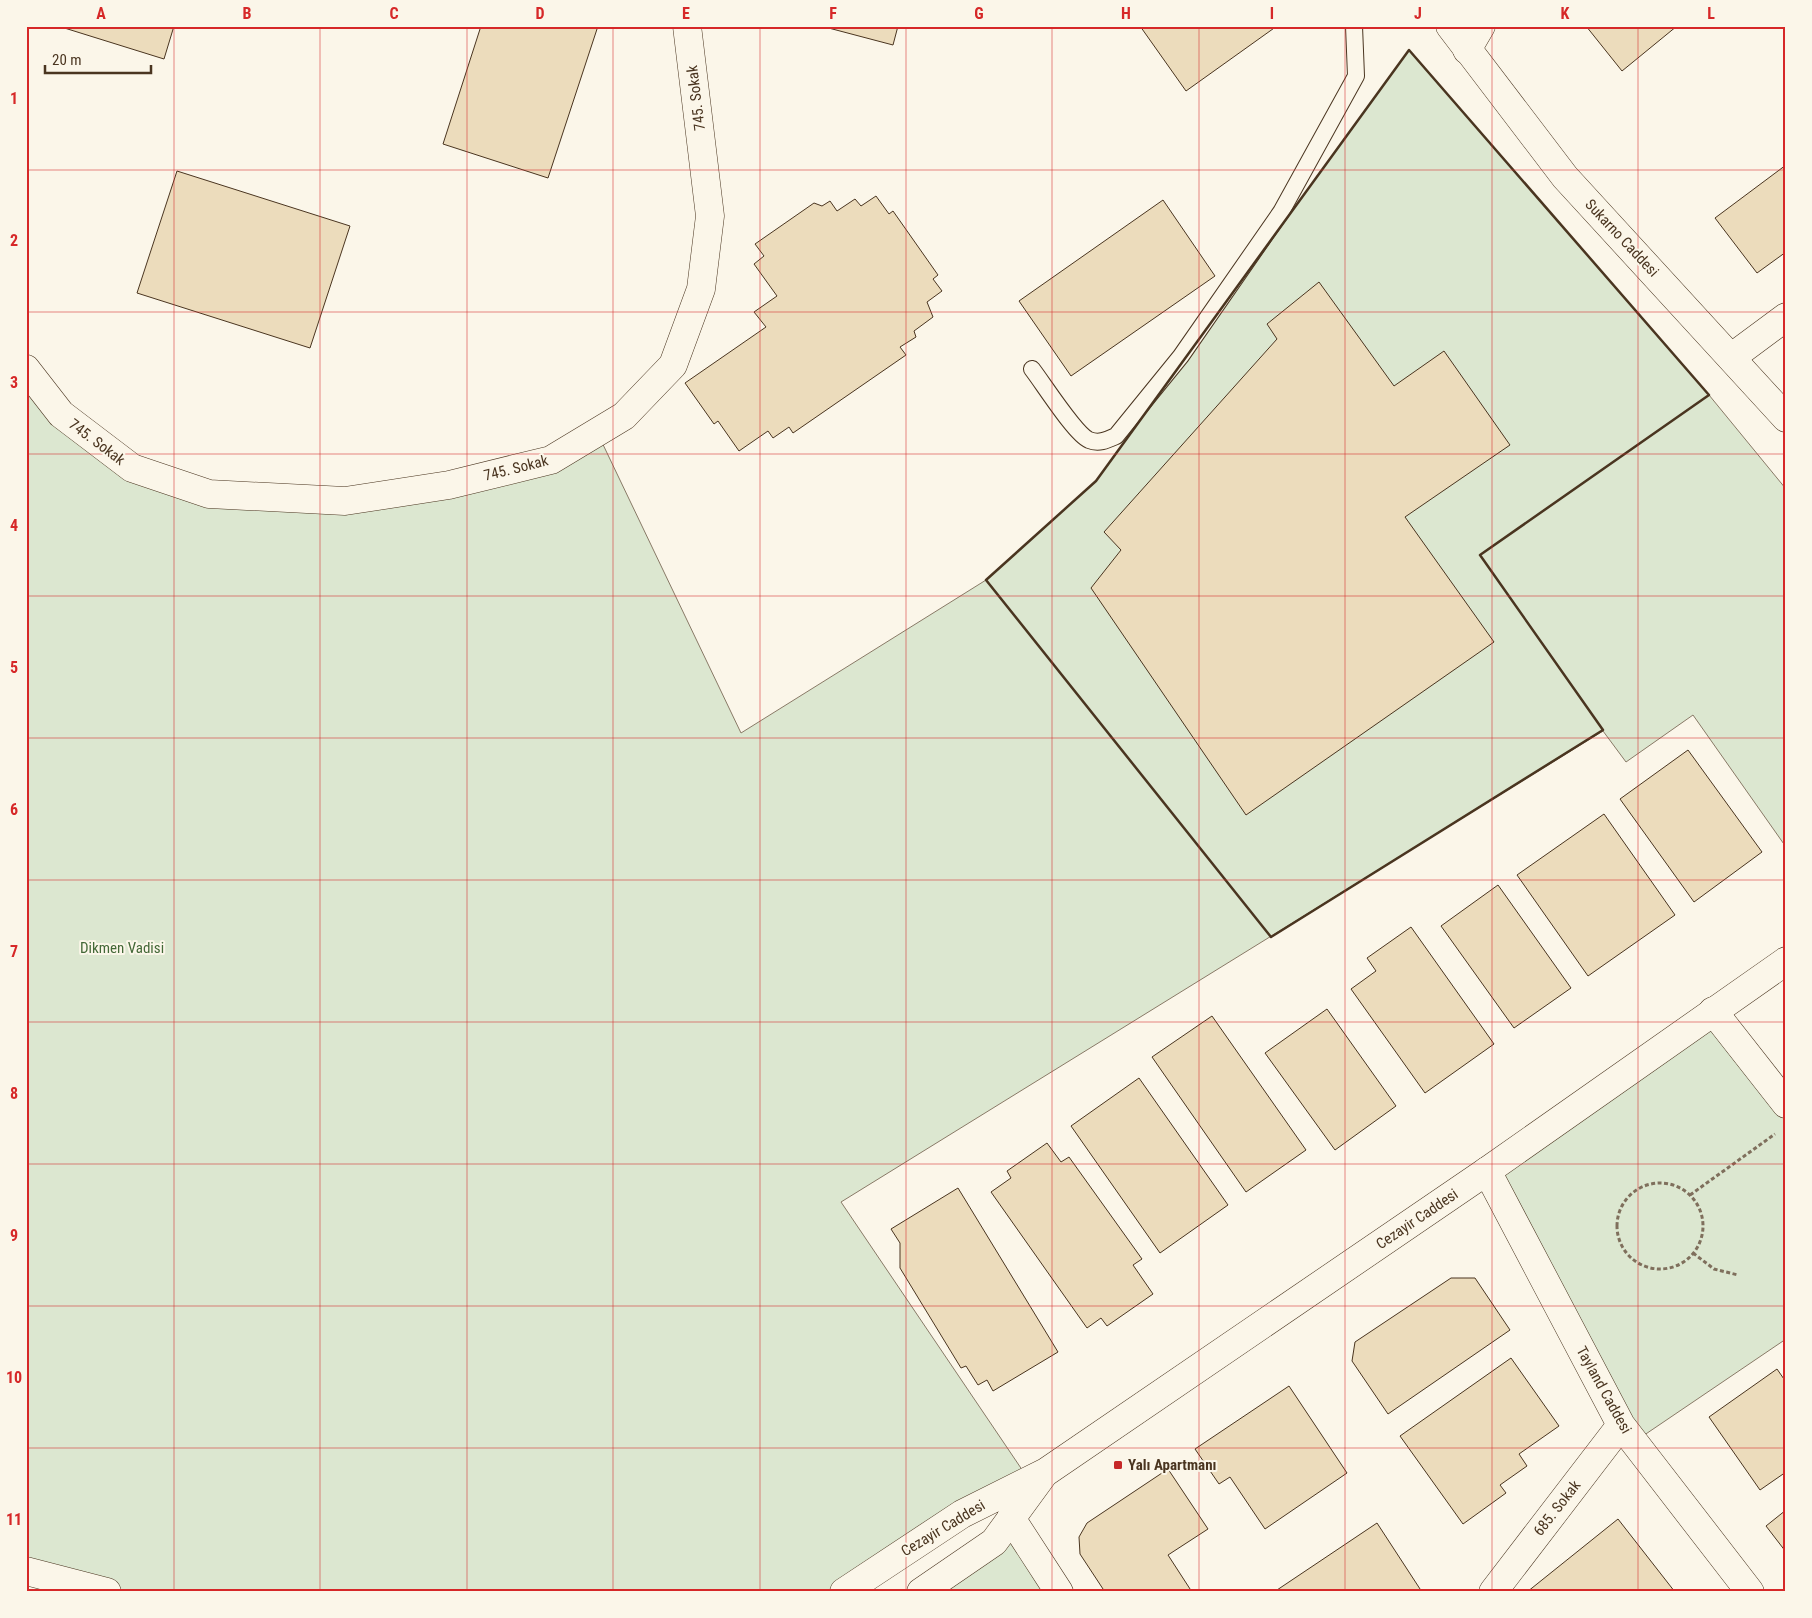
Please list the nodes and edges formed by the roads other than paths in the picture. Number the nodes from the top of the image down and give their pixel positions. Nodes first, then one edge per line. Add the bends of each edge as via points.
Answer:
1 (687, 26) edge
2 (1354, 26) edge
3 (1450, 26) edge
4 (1481, 26) edge
5 (1467, 50) junction
6 (1786, 317) edge
7 (1732, 357) junction
8 (26, 369) edge
9 (1032, 369) dead end
10 (1786, 418) edge
11 (1786, 961) edge
12 (1713, 1011) junction
13 (1786, 1104) edge
14 (1487, 1171) junction
15 (1621, 1425) junction
16 (1046, 1472) junction
17 (1011, 1518) junction
18 (26, 1571) edge
19 (107, 1592) edge
20 (844, 1592) edge
21 (922, 1592) edge
22 (1059, 1592) edge
23 (1493, 1592) edge
24 (1750, 1592) edge

1 - 8 street, 745. Sokak via 710,216 701,289 673,365 624,416 551,460 449,485 345,501 209,494 132,468 61,414
2 - 9 lane via 1356,76 1282,212 1181,356 1116,436 1096,442 1082,435
3 - 5 street, Sukarno Caddesi
4 - 5 street
5 - 7 street, Sukarno Caddesi via 1565,177
6 - 7 street
7 - 10 street, Sukarno Caddesi
11 - 12 street, Cezayir Caddesi
12 - 13 street
12 - 14 street, Cezayir Caddesi
14 - 15 street, Tayland Caddesi
14 - 16 street, Cezayir Caddesi
15 - 23 street, 685. Sokak
15 - 24 street, Tayland Caddesi
16 - 17 street, Cezayir Caddesi
16 - 20 street, Cezayir Caddesi via 962,1514
17 - 21 street, Cezayir Caddesi via 994,1542
17 - 22 street
18 - 19 street

